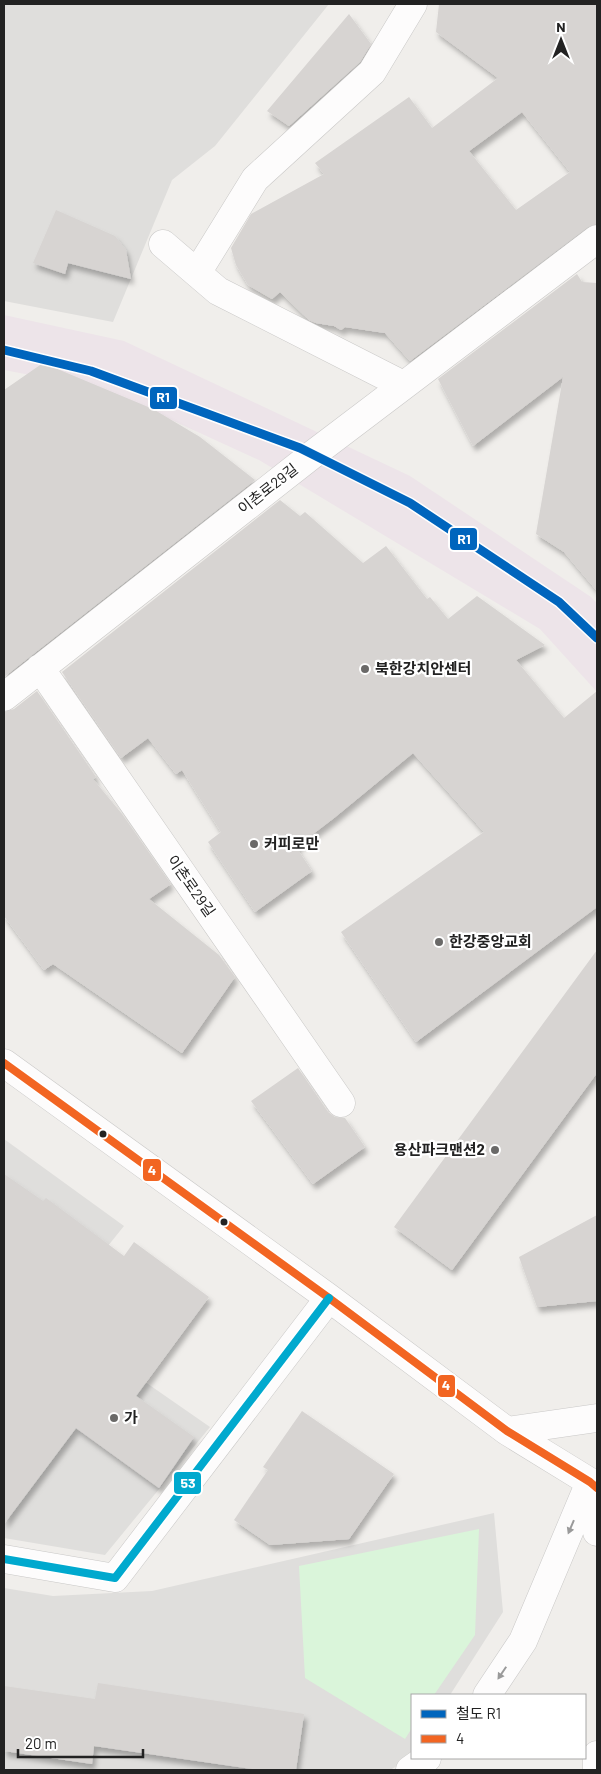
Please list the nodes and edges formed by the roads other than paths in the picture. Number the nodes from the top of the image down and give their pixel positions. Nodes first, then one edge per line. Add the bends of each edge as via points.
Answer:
1 (413, 4) edge
2 (597, 239) edge
3 (164, 244) dead end
4 (197, 273) junction
5 (403, 385) junction
6 (40, 668) junction
7 (4, 696) edge
8 (4, 1063) edge
9 (341, 1103) dead end
10 (329, 1298) junction
11 (597, 1418) edge
12 (507, 1431) junction
13 (594, 1485) edge
14 (597, 1532) edge
15 (4, 1559) edge
16 (488, 1694) edge
17 (597, 1756) edge
18 (426, 1759) edge
19 (410, 1770) edge
20 (597, 1770) edge

1 - 4 street via 372,72 255,179
2 - 5 street, 이촌로29길
3 - 4 street
4 - 5 street via 218,291
5 - 6 street, 이촌로29길
6 - 7 street, 이촌로29길
6 - 9 street, 이촌로29길
8 - 10 street
10 - 12 street
10 - 15 street via 115,1578
11 - 12 street
12 - 13 street
13 - 14 street
13 -> 16 street via 523,1641
17 - 20 street
18 - 19 street

